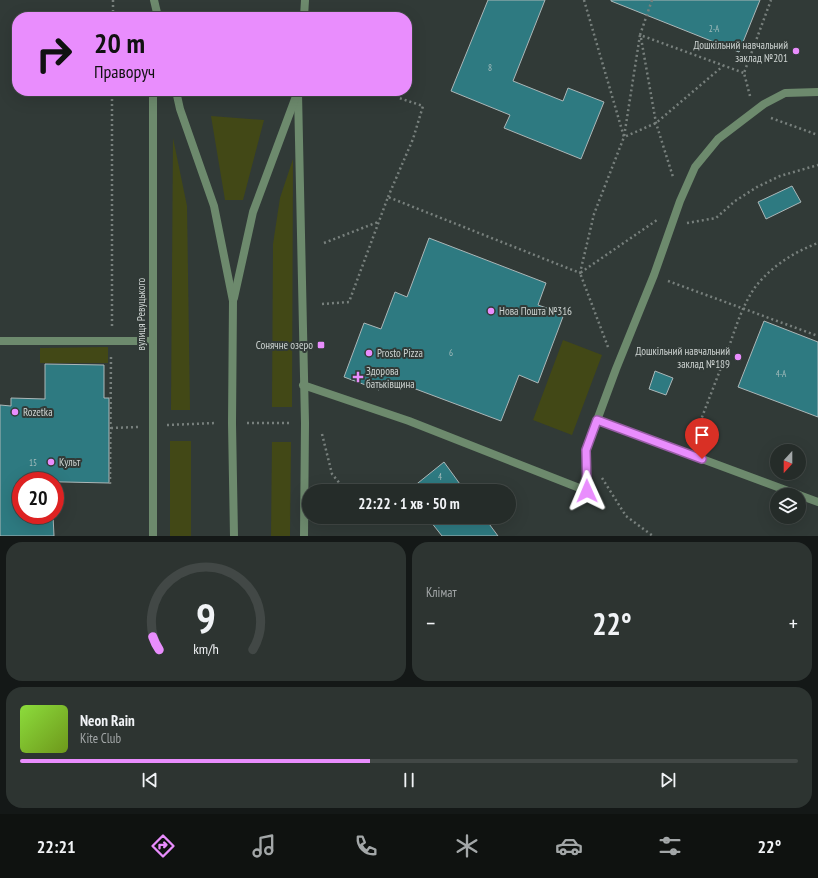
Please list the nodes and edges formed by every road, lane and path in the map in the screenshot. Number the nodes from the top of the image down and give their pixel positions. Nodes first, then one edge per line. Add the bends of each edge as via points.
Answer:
1 (113, 0) edge
2 (154, 0) edge
3 (305, 0) edge
4 (584, 0) edge
5 (652, 0) edge
6 (771, 0) edge
7 (113, 12) edge
8 (153, 12) edge
9 (157, 12) edge
10 (304, 12) edge
11 (640, 35) junction
12 (723, 66) junction
13 (744, 73) junction
14 (818, 92) edge
15 (112, 96) edge
16 (152, 96) edge
17 (177, 96) edge
18 (296, 96) edge
19 (298, 96) edge
20 (399, 98) dead end
21 (754, 112) junction
22 (656, 123) junction
23 (818, 135) edge
24 (624, 137) junction
25 (818, 165) edge
26 (388, 197) junction
27 (680, 201) junction
28 (379, 222) junction
29 (672, 226) junction
30 (324, 243) dead end
31 (818, 243) edge
32 (580, 273) junction
33 (654, 276) junction
34 (233, 301) junction
35 (322, 304) dead end
36 (743, 308) junction
37 (818, 336) edge
38 (0, 340) edge
39 (112, 341) junction
40 (152, 341) junction
41 (616, 369) junction
42 (303, 385) junction
43 (597, 420) junction
44 (321, 431) dead end
45 (688, 454) junction
46 (601, 475) dead end
47 (110, 484) dead end
48 (340, 484) edge
49 (780, 488) edge
50 (806, 498) edge
51 (818, 502) edge
52 (153, 536) edge
53 (234, 536) edge
54 (304, 536) edge
55 (653, 536) edge

1 - 7 path
2 - 8 street
2 - 9 street
3 - 10 street
4 - 24 path
5 - 11 path
6 - 13 path
11 - 12 path
11 - 22 path
11 - 24 path
12 - 13 path
12 - 22 path
13 - 21 path
14 - 21 street via 786,93
15 - 39 path
16 - 40 street, вулиця Ревуцького
17 - 34 street via 214,206
18 - 34 street via 253,212
19 - 42 street
20 - 26 path via 423,106
21 - 23 path
21 - 27 street via 718,139 696,167
22 - 24 path
22 - 27 path
24 - 32 path via 594,214
25 - 29 path via 780,176 735,201 716,218
26 - 28 path
26 - 32 path
27 - 29 street
28 - 30 path
28 - 35 path via 349,302
29 - 32 path via 659,219
29 - 33 street
31 - 36 path via 787,258 770,271 756,286
32 - 41 path
33 - 36 path
33 - 41 street
34 - 53 street
36 - 37 path
36 - 45 path
38 - 39 street
39 - 40 street
39 - 47 path
40 - 52 street, вулиця Ревуцького
41 - 43 street
42 - 43 street via 408,421 587,491 586,450
42 - 54 street
43 - 45 street
44 - 48 path via 332,474
45 - 49 street
46 - 55 path via 626,516
50 - 51 street

